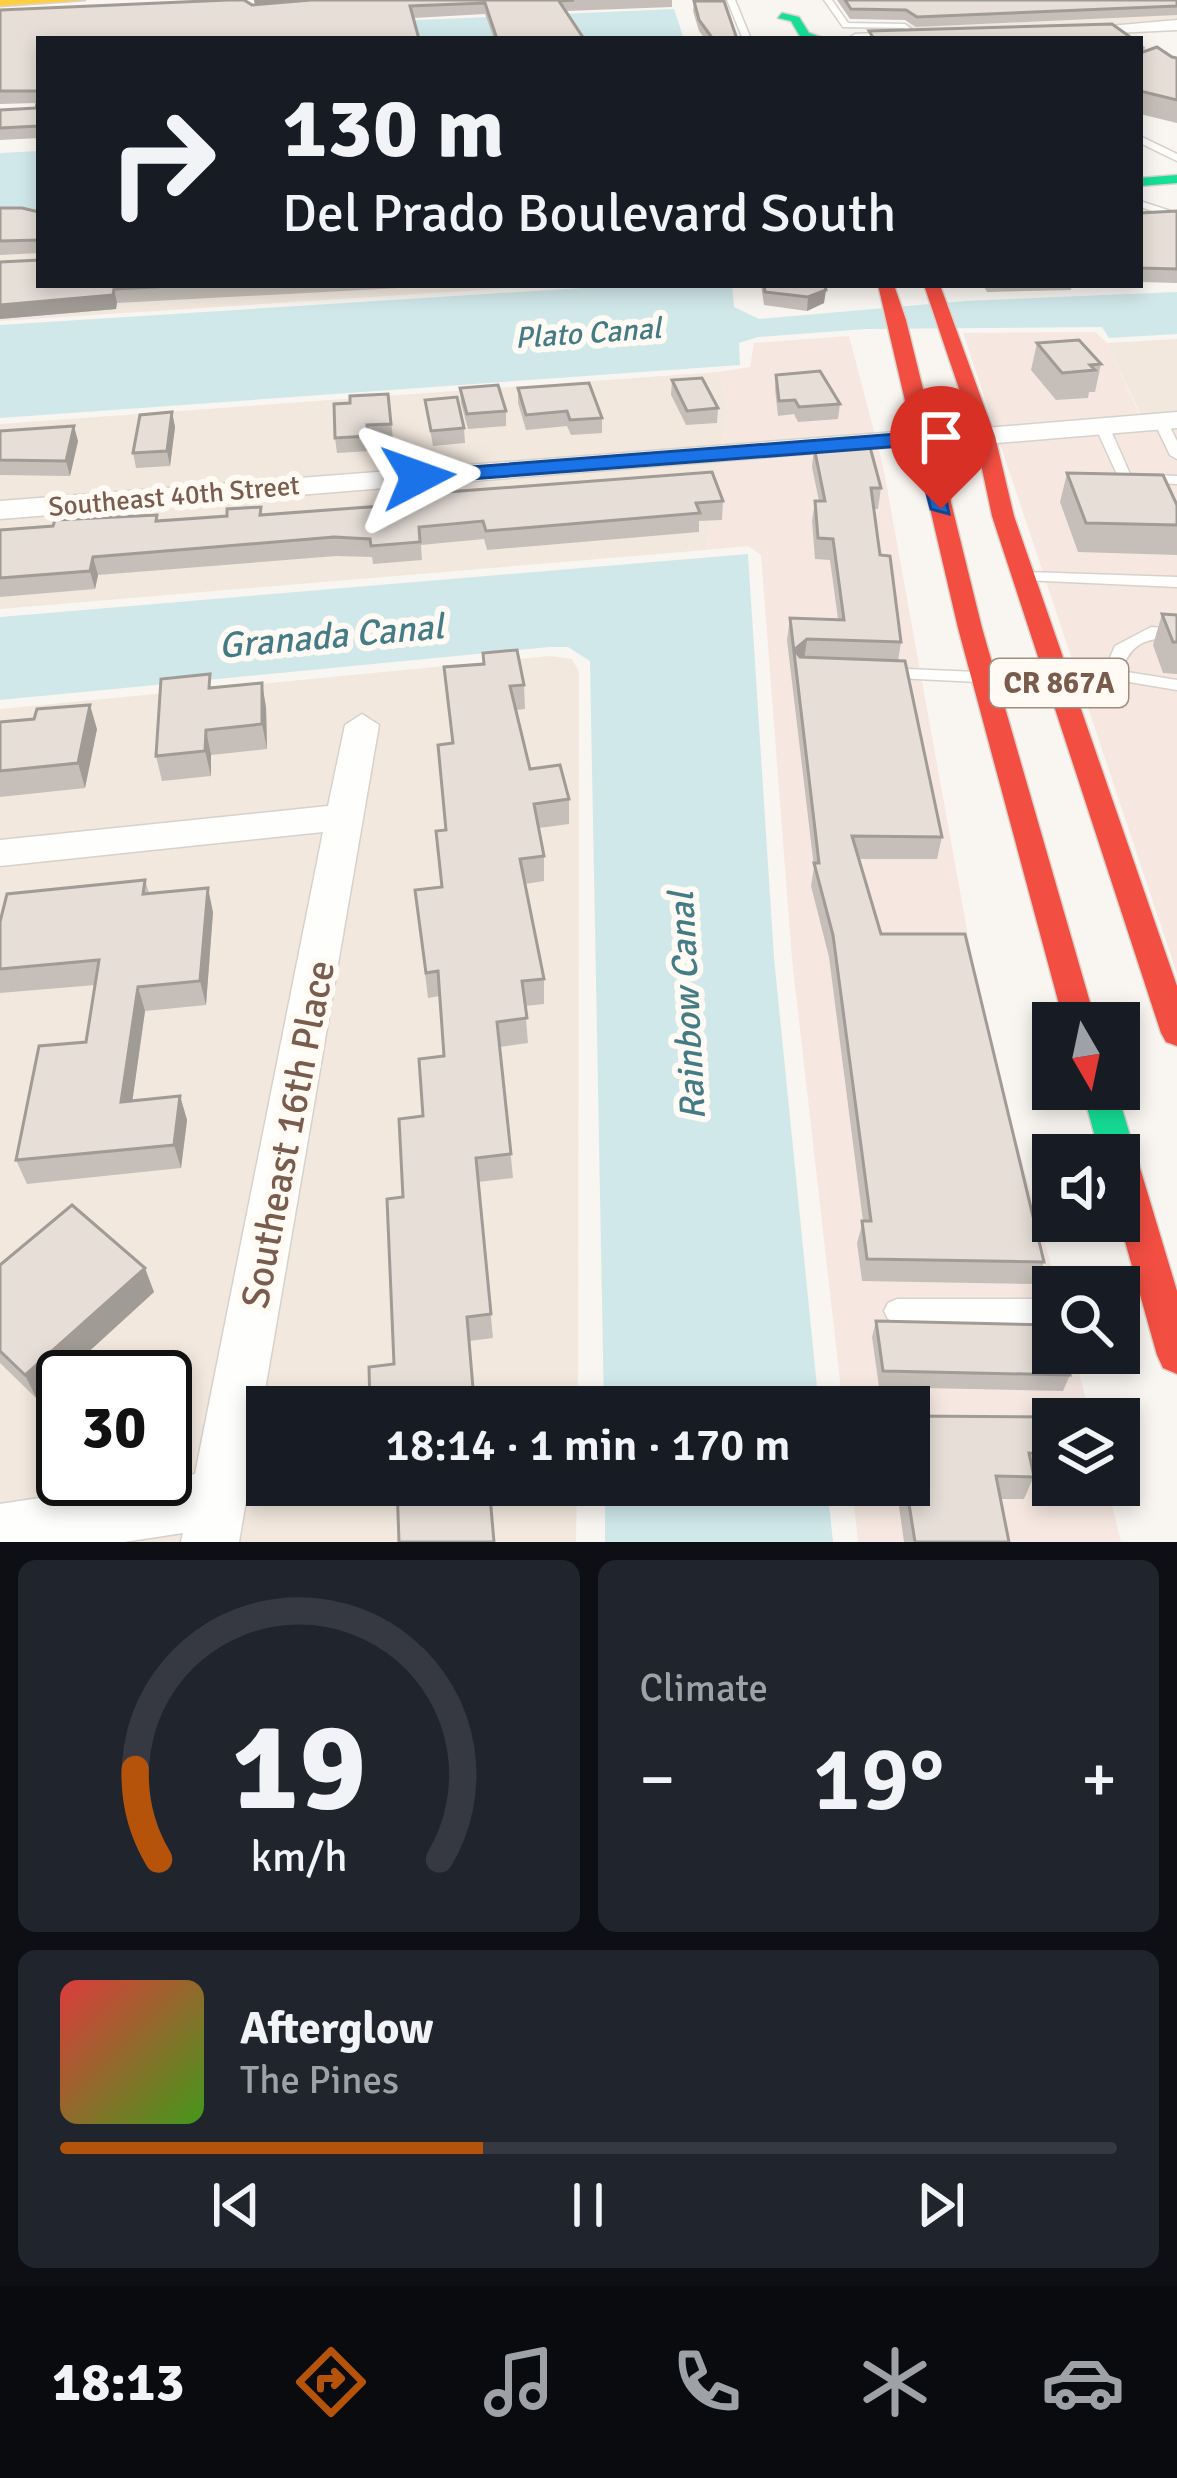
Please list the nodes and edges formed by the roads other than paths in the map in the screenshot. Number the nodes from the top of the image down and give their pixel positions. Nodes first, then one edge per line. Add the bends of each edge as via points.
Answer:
1 (731, 0) edge
2 (828, 0) edge
3 (75, 2) edge
4 (0, 7) edge
5 (786, 14) edge
6 (1177, 25) edge
7 (1045, 31) edge
8 (937, 35) edge
9 (746, 36) edge
10 (805, 36) edge
11 (912, 36) edge
12 (925, 36) edge
13 (1177, 140) edge
14 (1144, 143) edge
15 (1177, 158) edge
16 (1177, 179) edge
17 (1143, 182) edge
18 (1177, 197) edge
19 (1143, 202) edge
20 (1143, 203) edge
21 (1177, 216) edge
22 (935, 291) edge
23 (889, 292) edge
24 (915, 398) junction
25 (1169, 421) edge
26 (1102, 426) junction
27 (985, 436) junction
28 (922, 438) junction
29 (1177, 454) edge
30 (994, 475) junction
31 (1177, 480) edge
32 (0, 510) edge
33 (1023, 577) junction
34 (1177, 582) edge
35 (1177, 634) edge
36 (867, 673) edge
37 (1111, 674) junction
38 (1056, 675) junction
39 (982, 677) junction
40 (1177, 685) edge
41 (362, 725) dead end
42 (343, 817) junction
43 (0, 853) edge
44 (1146, 946) junction
45 (1177, 946) edge
46 (1074, 1002) edge
47 (1177, 1033) edge
48 (1137, 1242) edge
49 (897, 1311) dead end
50 (1032, 1311) edge
51 (1177, 1355) edge
52 (214, 1521) edge
53 (0, 1534) edge

1 - 9 lane
2 - 11 lane via 846,25 905,26
3 - 4 main road
5 - 10 main road
6 - 7 street
8 - 12 street
13 - 14 lane
14 - 15 lane
16 - 17 main road
18 - 19 main road
20 - 21 lane
22 - 27 main road, CR 867A
23 - 24 main road, CR 867A
24 - 27 main road
24 - 28 main road, CR 867A
25 - 26 street
25 - 29 lane
26 - 27 street
26 - 31 lane via 1125,478
27 - 30 main road, CR 867A
28 - 30 main road
28 - 32 street, Southeast 40th Street
28 - 39 main road, CR 867A
30 - 33 main road, CR 867A
33 - 34 lane
33 - 38 main road, CR 867A
35 - 37 lane via 1151,632 1120,649
36 - 39 lane
37 - 38 lane
37 - 40 lane
38 - 44 main road, CR 867A
39 - 46 main road, CR 867A
41 - 42 street, Southeast 16th Place
42 - 43 street
42 - 52 street, Southeast 16th Place
44 - 45 lane
44 - 47 main road, CR 867A
48 - 51 main road via 1152,1312
49 - 50 lane
52 - 53 street

